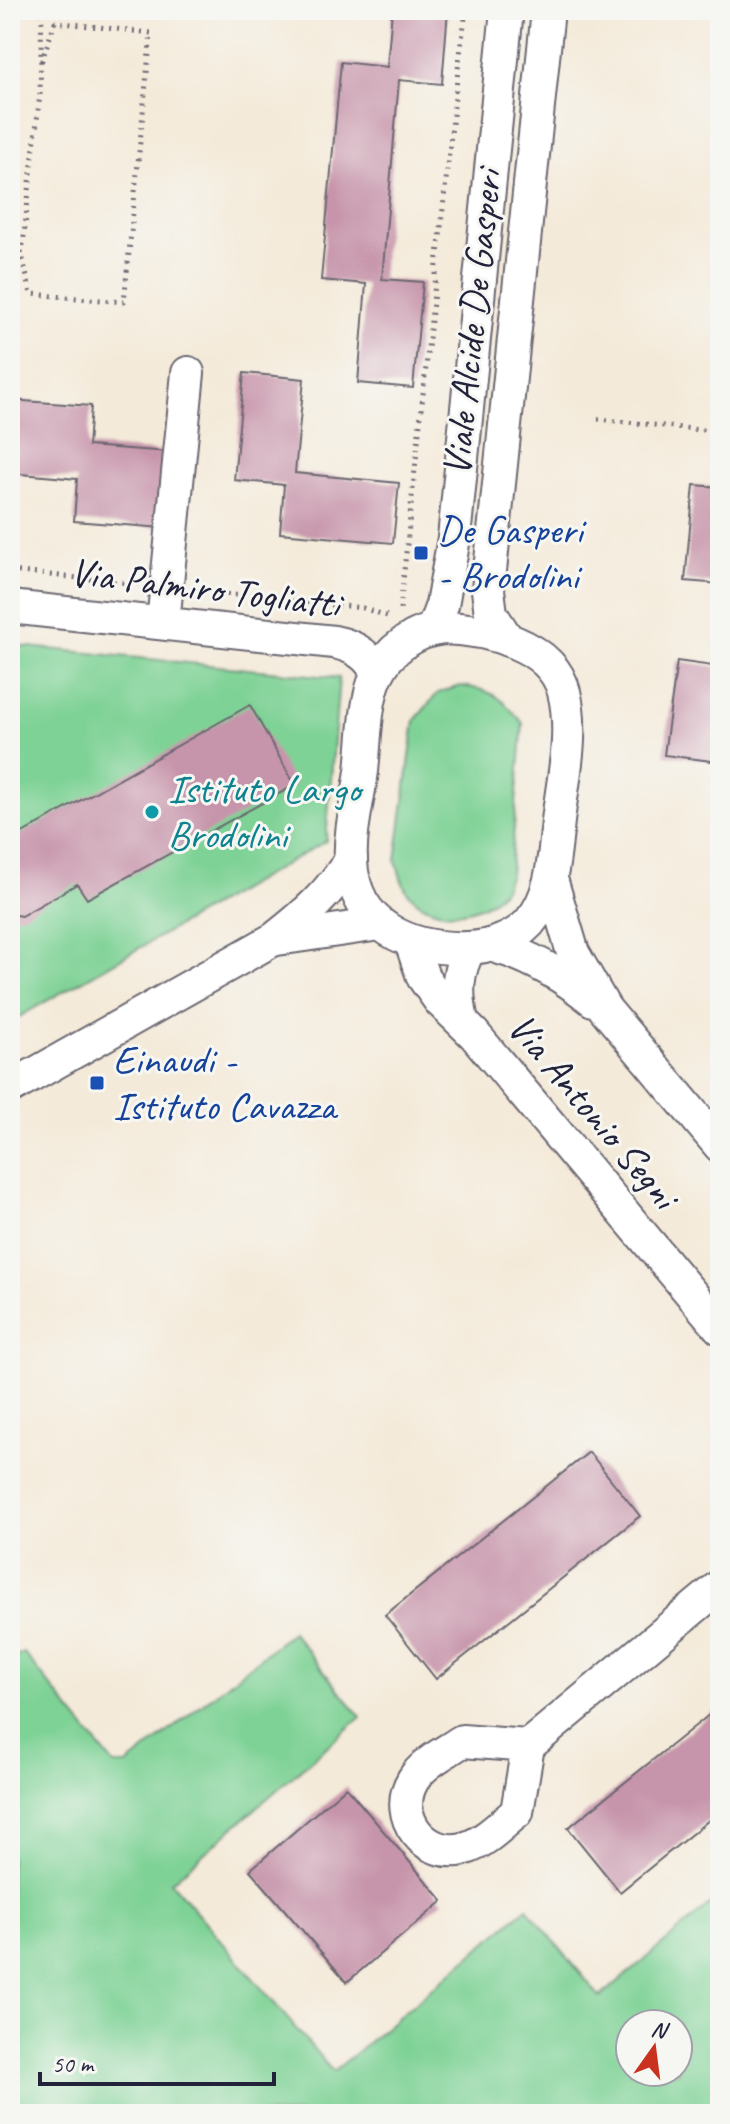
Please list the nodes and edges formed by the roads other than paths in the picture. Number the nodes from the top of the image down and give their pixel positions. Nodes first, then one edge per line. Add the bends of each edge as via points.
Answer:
1 (507, 10) edge
2 (548, 10) edge
3 (188, 373) dead end
4 (10, 607) edge
5 (163, 623) junction
6 (433, 629) junction
7 (508, 640) junction
8 (377, 674) junction
9 (351, 859) junction
10 (551, 879) junction
11 (380, 924) junction
12 (274, 939) junction
13 (411, 942) junction
14 (480, 947) junction
15 (605, 1009) junction
16 (462, 1021) junction
17 (10, 1088) edge
18 (720, 1146) edge
19 (720, 1328) edge
20 (720, 1586) edge
21 (528, 1746) dead end

1 - 6 street, Viale Alcide De Gasperi via 454,538
2 - 7 street, Viale Alcide De Gasperi via 488,590 491,614
3 - 5 street
4 - 5 street, Via Palmiro Togliatti
5 - 8 street, Via Palmiro Togliatti via 342,644 365,655
6 - 7 street via 478,631
6 - 8 street via 398,646
7 - 10 street via 538,656 564,689 567,741
8 - 9 street
9 - 11 street via 357,887
9 - 12 street via 312,909
10 - 14 street via 529,923 512,936
10 - 15 street via 573,953
11 - 12 street
11 - 13 street
12 - 17 street
13 - 14 street
13 - 16 street, Via Antonio Segni via 423,977
14 - 15 street via 518,953 555,972
14 - 16 street, Via Antonio Segni via 458,976
15 - 18 street
16 - 19 street, Via Antonio Segni
20 - 21 street

